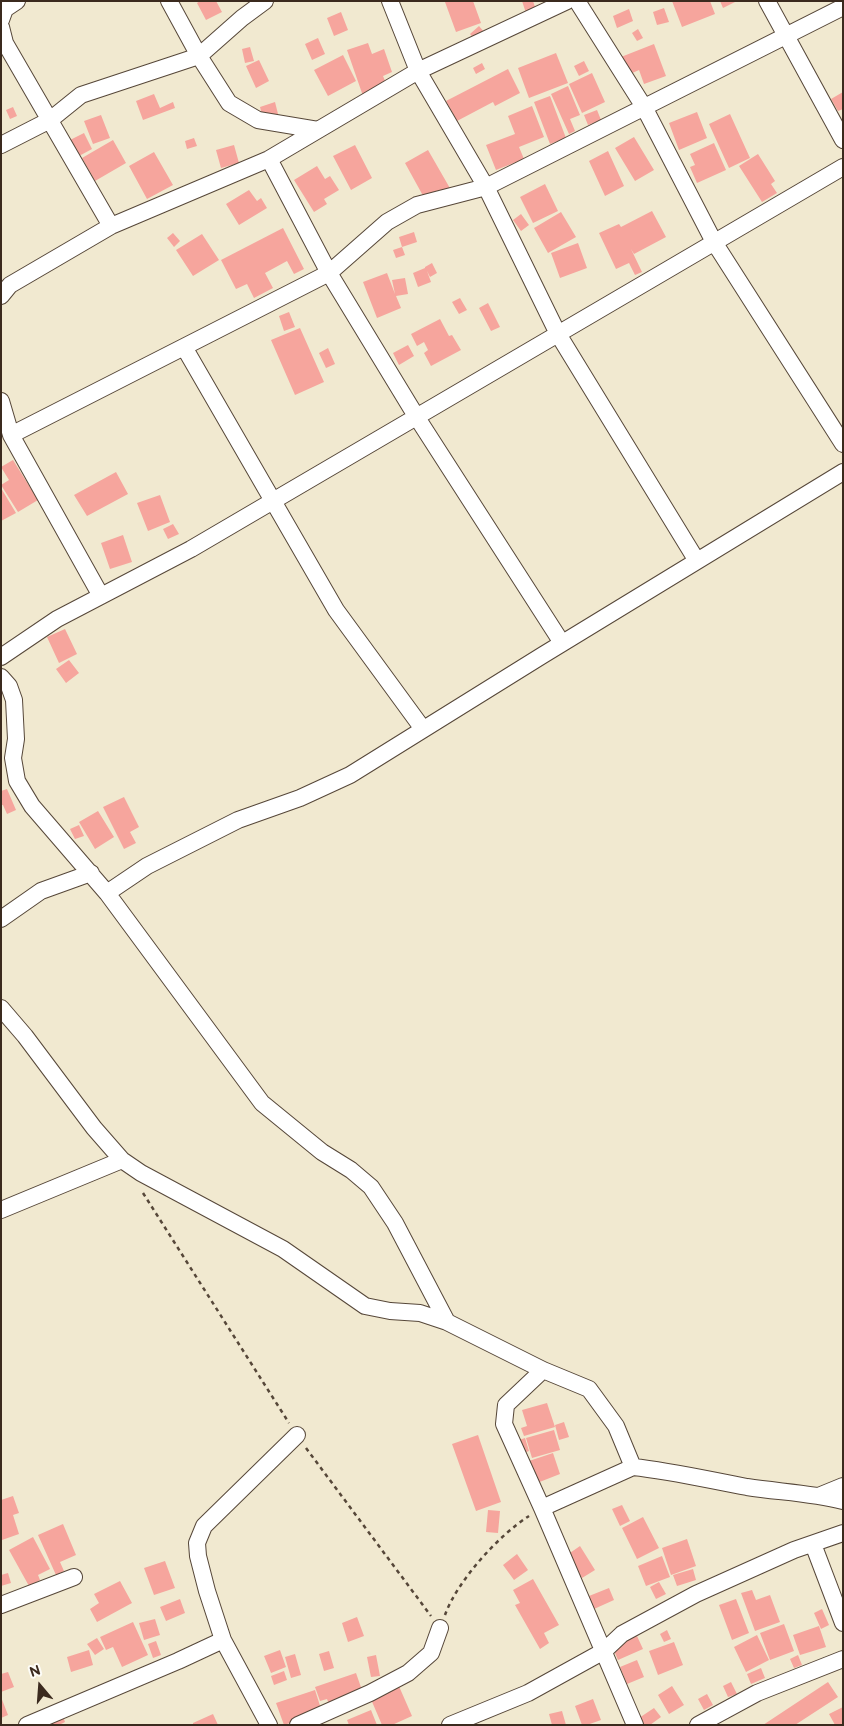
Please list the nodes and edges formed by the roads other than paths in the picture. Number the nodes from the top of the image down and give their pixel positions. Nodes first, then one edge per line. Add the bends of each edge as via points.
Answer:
1 (17, 1) edge
2 (169, 1) edge
3 (265, 1) edge
4 (390, 1) edge
5 (567, 1) edge
6 (577, 1) edge
7 (767, 1) edge
8 (843, 7) edge
9 (1, 20) edge
10 (1, 27) edge
11 (785, 36) junction
12 (199, 56) junction
13 (418, 71) junction
14 (644, 107) junction
15 (50, 120) junction
16 (318, 130) junction
17 (843, 140) edge
18 (1, 145) edge
19 (269, 159) junction
20 (843, 167) edge
21 (486, 187) junction
22 (111, 226) junction
23 (714, 242) junction
24 (329, 273) junction
25 (1, 296) edge
26 (558, 334) junction
27 (184, 347) junction
28 (1, 401) edge
29 (416, 416) junction
30 (11, 435) junction
31 (843, 444) edge
32 (843, 472) edge
33 (272, 501) junction
34 (696, 561) junction
35 (101, 596) junction
36 (562, 643) junction
37 (1, 656) edge
38 (1, 678) edge
39 (423, 729) junction
40 (7, 763) edge
41 (91, 873) junction
42 (107, 893) junction
43 (1, 919) edge
44 (1, 1008) edge
45 (122, 1160) junction
46 (1, 1210) edge
47 (447, 1322) junction
48 (543, 1370) junction
49 (297, 1435) road end
50 (633, 1467) junction
51 (843, 1486) edge
52 (821, 1495) junction
53 (843, 1501) edge
54 (542, 1508) junction
55 (843, 1533) edge
56 (813, 1544) junction
57 (74, 1577) dead end
58 (1, 1605) edge
59 (843, 1623) edge
60 (440, 1628) road end
61 (223, 1640) junction
62 (604, 1651) junction
63 (843, 1659) edge
64 (453, 1724) edge
65 (27, 1725) edge
66 (269, 1725) edge
67 (298, 1725) edge
68 (635, 1725) edge
69 (698, 1725) edge

1 - 9 street via 5,9
2 - 12 street
3 - 12 street
4 - 13 street
5 - 13 street
6 - 14 street
7 - 11 street
8 - 11 street
10 - 15 street via 5,43
11 - 14 street
11 - 17 street
12 - 15 street via 81,95
12 - 16 street via 230,103 258,120
13 - 16 street
13 - 21 street
14 - 21 street
14 - 23 street
15 - 18 street
15 - 22 street
16 - 19 street
19 - 22 street
19 - 24 street
20 - 23 street
21 - 24 street via 417,205 387,222
21 - 26 street
22 - 25 street via 10,285
23 - 26 street
23 - 31 street
24 - 27 street
24 - 29 street
26 - 29 street
26 - 34 street
27 - 30 street
27 - 33 street
28 - 30 street
29 - 33 street
29 - 36 street
30 - 35 street
32 - 34 street
33 - 35 street via 191,549
33 - 39 street via 336,610
34 - 36 street
35 - 37 street via 57,619
36 - 39 street
38 - 40 street via 9,686 14,700 16,739
39 - 42 street via 350,775 300,798 238,820 147,866
40 - 41 street via 32,806
41 - 42 street
41 - 43 street via 41,891
42 - 47 street via 262,1103 371,1187 395,1224
44 - 45 street
45 - 46 street
45 - 47 street via 283,1249 365,1306 420,1313
47 - 48 street
48 - 50 street via 589,1389 616,1426
48 - 54 street via 506,1404 504,1424
49 - 61 street via 204,1526 197,1543 207,1591
50 - 52 street via 749,1487
50 - 54 street
51 - 52 street
52 - 53 street
54 - 62 street
55 - 56 street
56 - 59 street
56 - 62 street via 696,1594 622,1634
57 - 58 street
60 - 67 street via 431,1653 408,1673
61 - 65 street
61 - 66 street
62 - 64 street via 528,1693
62 - 68 street
63 - 69 street via 757,1693

